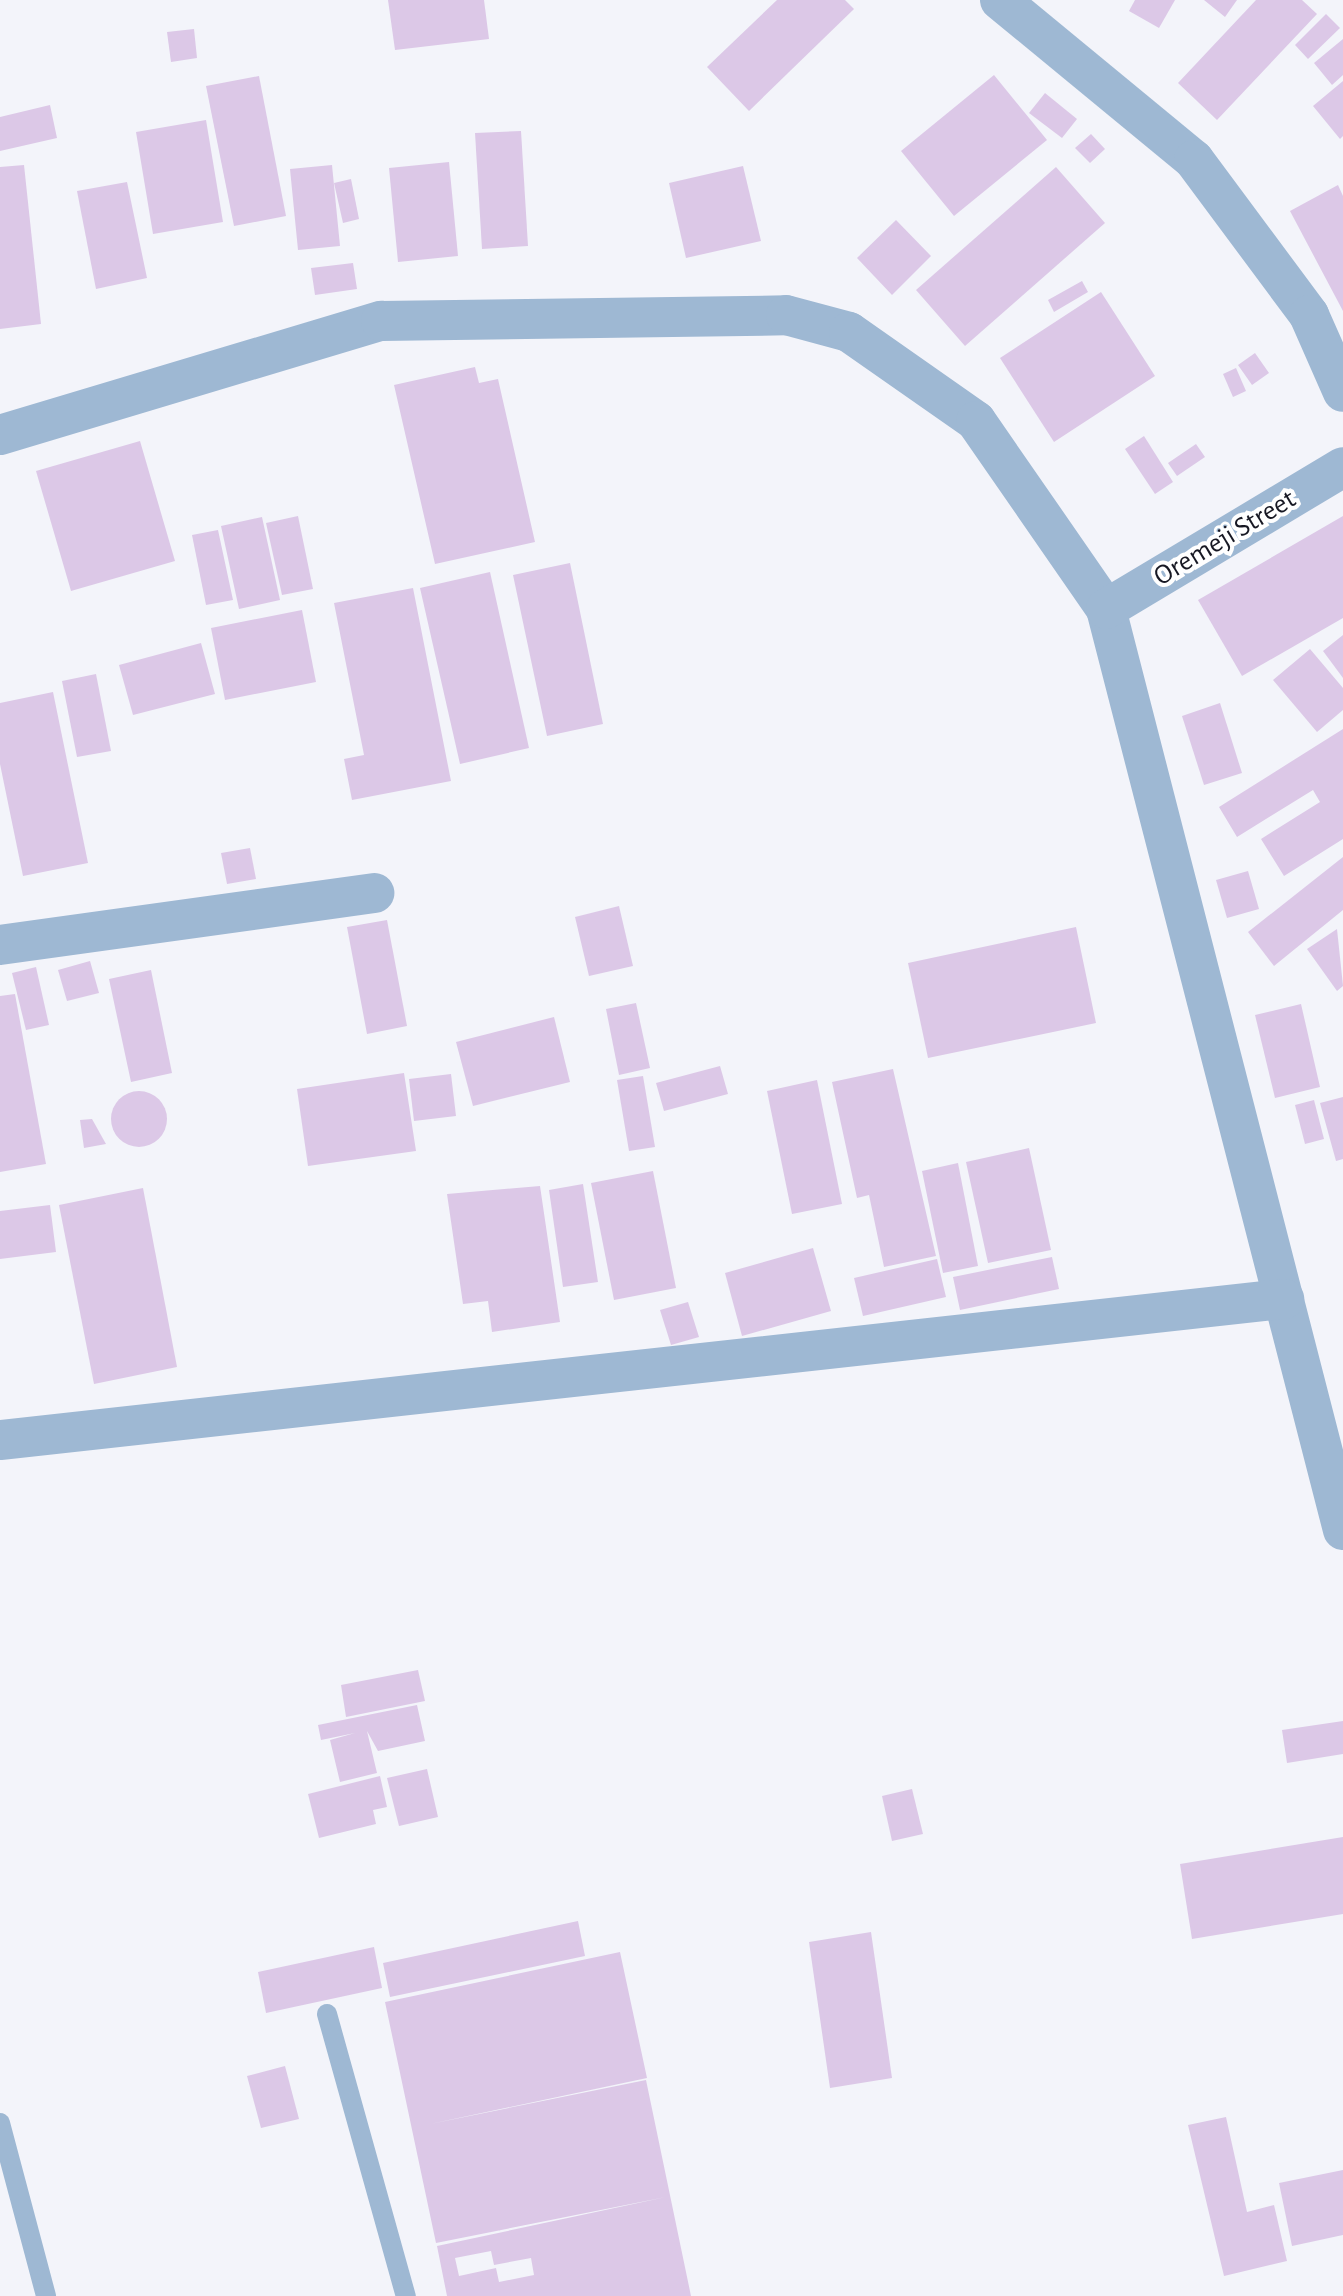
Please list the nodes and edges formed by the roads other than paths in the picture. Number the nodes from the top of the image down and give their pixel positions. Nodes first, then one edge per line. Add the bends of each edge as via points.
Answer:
1 (1000, 0) edge
2 (1343, 392) edge
3 (0, 435) edge
4 (1343, 467) edge
5 (1106, 609) junction
6 (374, 893) dead end
7 (0, 945) edge
8 (1284, 1299) junction
9 (0, 1440) edge
10 (1343, 1530) edge
11 (327, 2014) dead end
12 (0, 2124) edge
13 (46, 2296) edge
14 (406, 2296) edge

1 - 2 street via 1194,160 1309,315
3 - 5 street via 381,321 786,315 849,332 976,421
4 - 5 street, Oremeji Street
5 - 8 street
6 - 7 street
8 - 9 street
8 - 10 street
11 - 14 lane
12 - 13 lane

